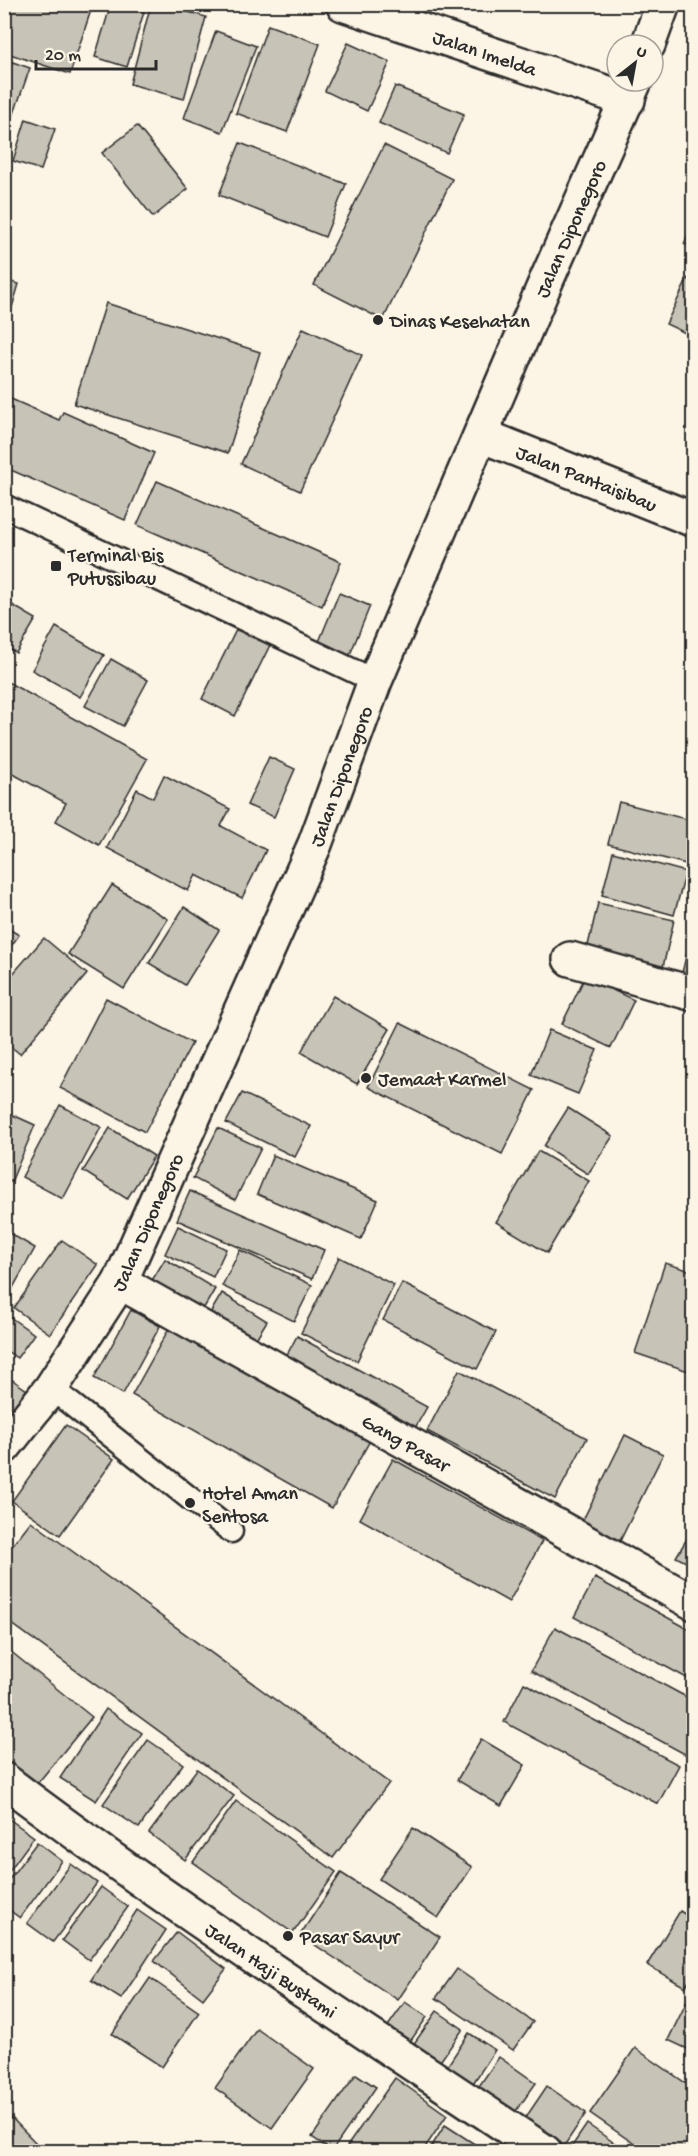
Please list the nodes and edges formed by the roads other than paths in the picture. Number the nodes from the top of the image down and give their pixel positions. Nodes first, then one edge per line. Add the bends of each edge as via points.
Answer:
1 (343, 4) edge
2 (663, 4) edge
3 (652, 33) edge
4 (605, 83) edge
5 (630, 93) edge
6 (482, 435) junction
7 (8, 508) dead end
8 (693, 520) edge
9 (375, 681) junction
10 (570, 959) dead end
11 (693, 994) edge
12 (120, 1282) junction
13 (51, 1388) junction
14 (4, 1447) edge
15 (231, 1531) dead end
16 (693, 1603) edge
17 (4, 1780) edge
18 (545, 2151) edge

1 - 4 street, Jalan Imelda
2 - 3 street
5 - 6 street, Jalan Diponegoro
6 - 8 street, Jalan Pantaisibau
6 - 9 street, Jalan Diponegoro
7 - 9 lane
9 - 12 street, Jalan Diponegoro via 315,844
10 - 11 street
12 - 13 street, Jalan Diponegoro
12 - 16 street, Gang Pasar
13 - 14 street, Jalan Diponegoro
13 - 15 lane
17 - 18 street, Jalan Haji Bustami via 313,1997

